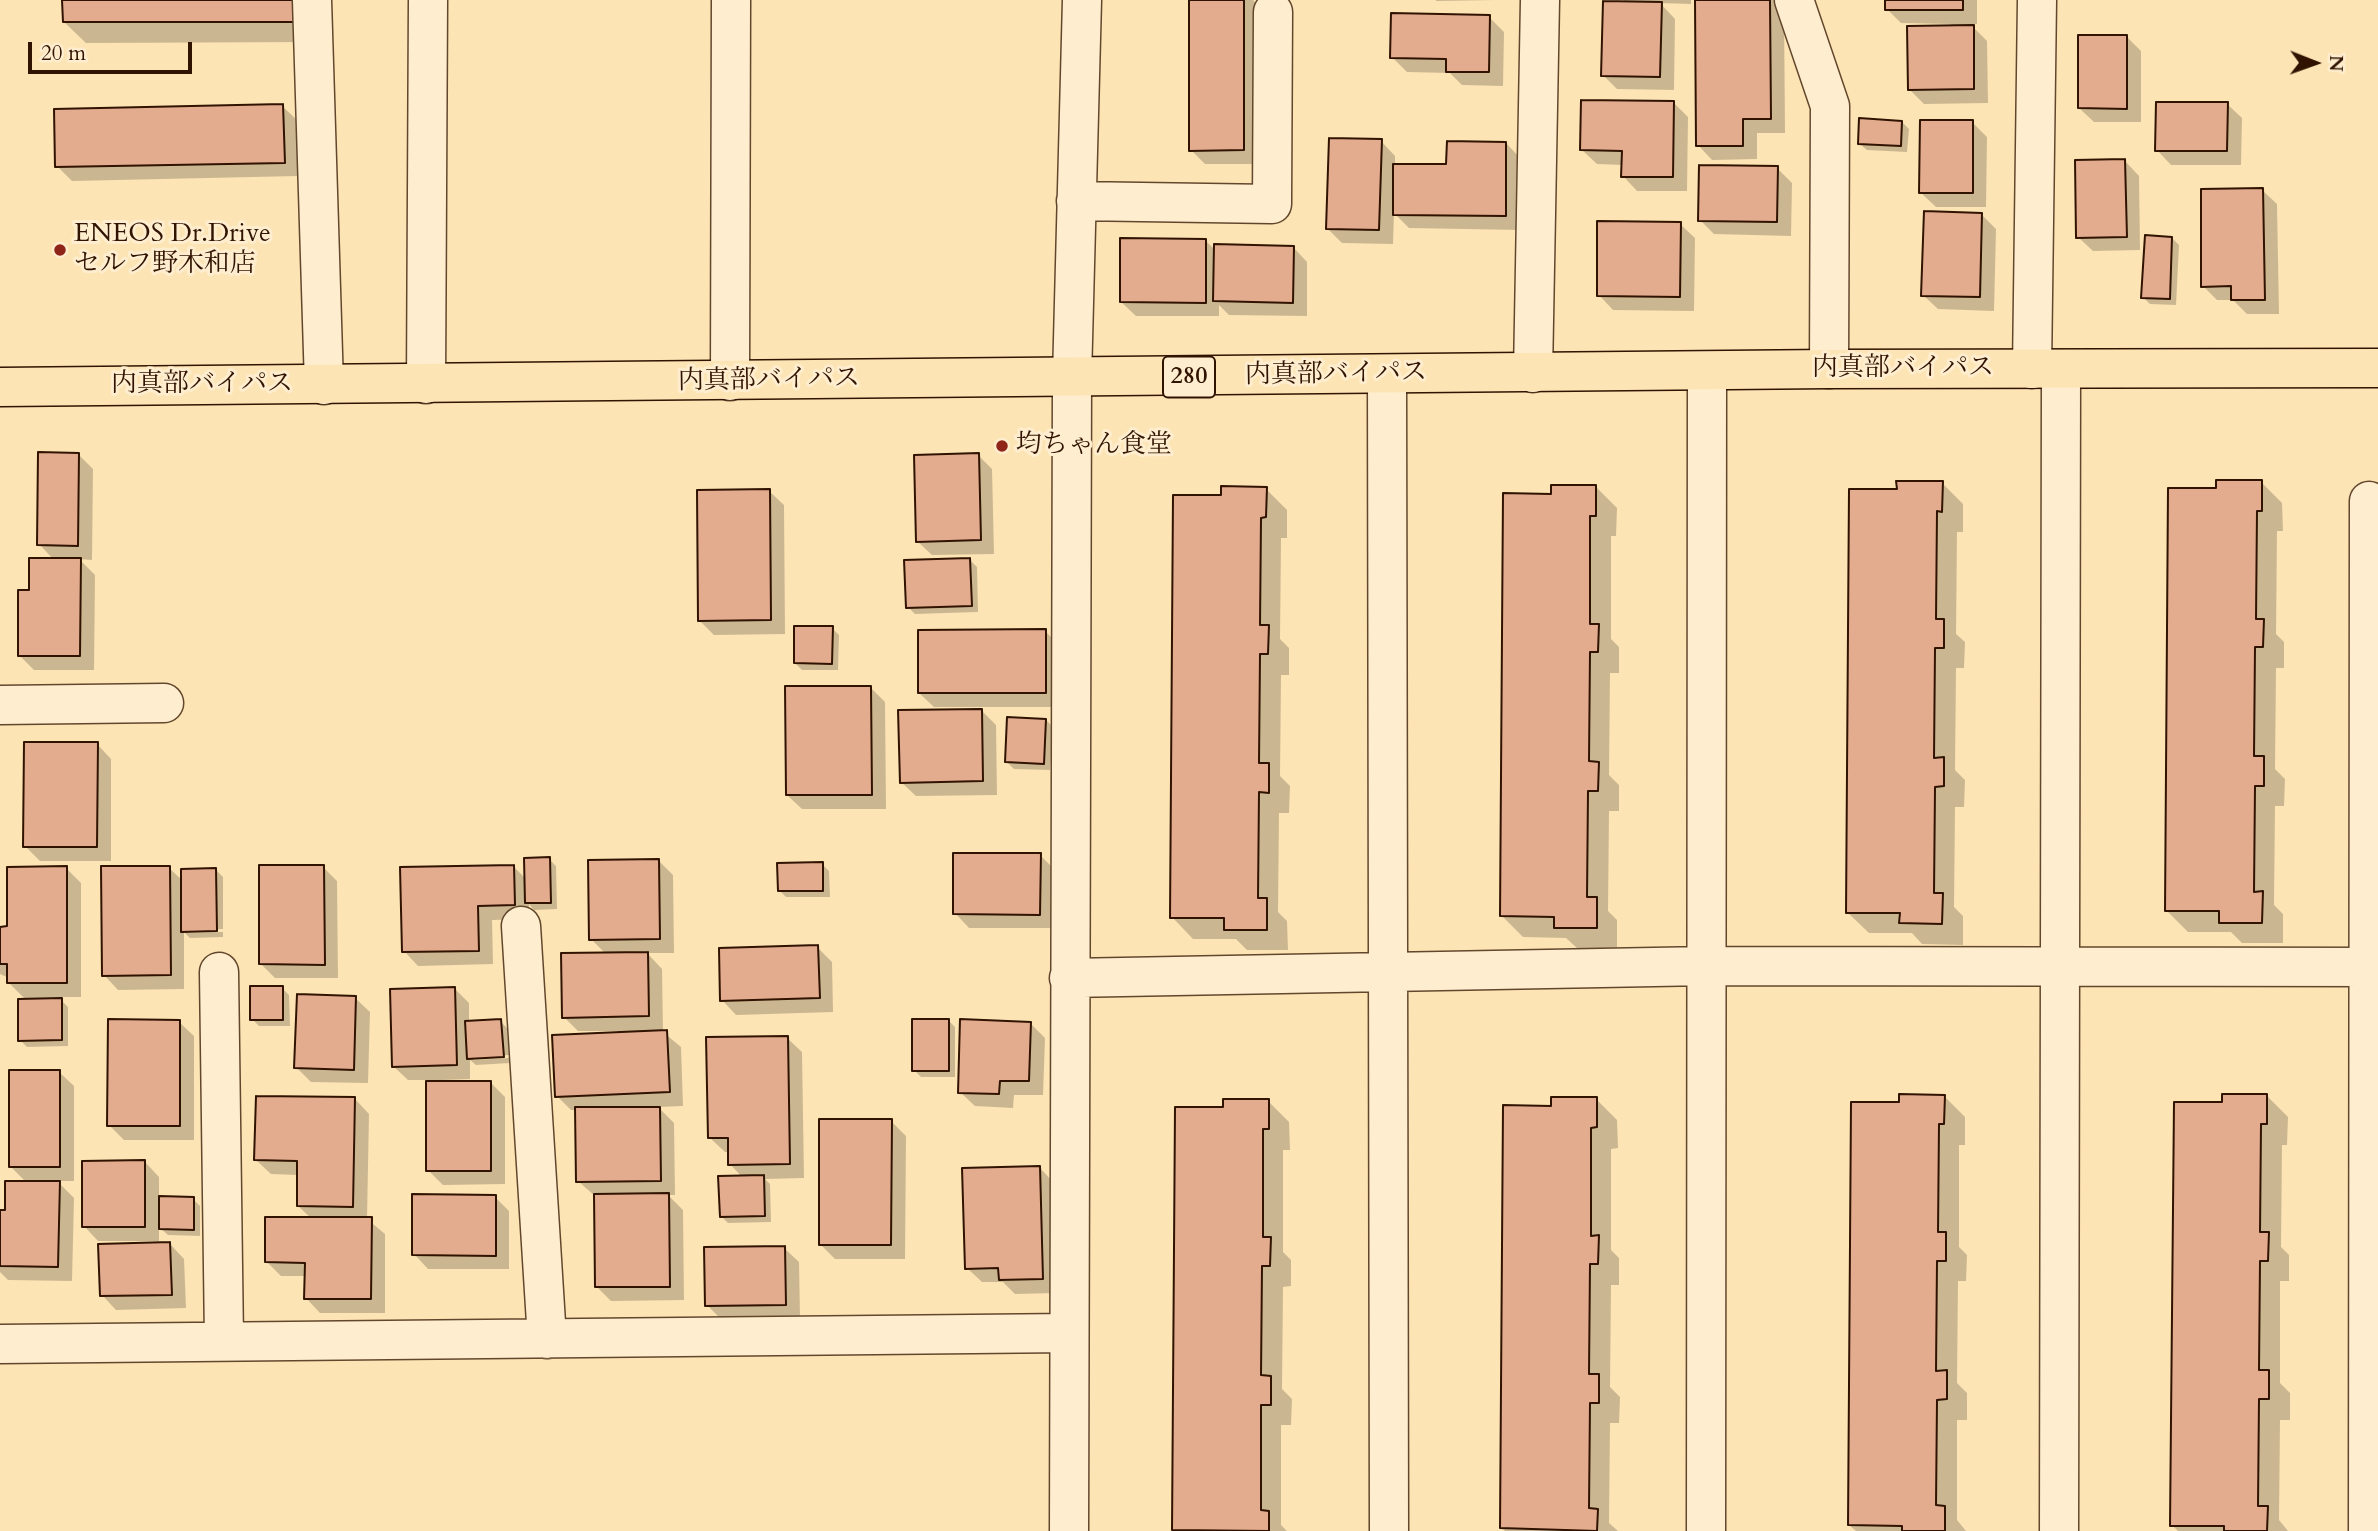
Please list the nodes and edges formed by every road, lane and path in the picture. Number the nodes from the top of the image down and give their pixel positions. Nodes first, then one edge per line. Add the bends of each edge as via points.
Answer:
1 (312, 0) edge
2 (428, 0) edge
3 (731, 0) edge
4 (1082, 0) edge
5 (1540, 0) edge
6 (1794, 0) edge
7 (2037, 0) edge
8 (1273, 12) dead end
9 (1076, 201) junction
10 (2378, 368) edge
11 (1829, 369) junction
12 (2046, 369) junction
13 (1707, 371) junction
14 (1533, 373) junction
15 (1387, 374) junction
16 (1072, 378) junction
17 (730, 381) junction
18 (426, 383) junction
19 (324, 384) junction
20 (0, 387) edge
21 (2370, 501) dead end
22 (164, 703) dead end
23 (0, 705) edge
24 (521, 926) dead end
25 (1707, 966) junction
26 (2063, 967) junction
27 (2373, 967) edge
28 (1390, 971) junction
29 (219, 972) dead end
30 (1069, 978) junction
31 (1069, 1333) junction
32 (547, 1339) junction
33 (224, 1341) junction
34 (0, 1344) edge
35 (1069, 1531) edge
36 (1389, 1531) edge
37 (1706, 1531) edge
38 (2060, 1531) edge
39 (2368, 1531) edge

1 - 19 street
2 - 18 street
3 - 17 street
4 - 9 street
5 - 14 street
6 - 11 street via 1830,106
7 - 12 street
8 - 9 street via 1272,204
9 - 16 street
10 - 12 highway, 内真部バイパス / 280
11 - 12 highway, 内真部バイパス / 280
11 - 13 highway, 内真部バイパス / 280
12 - 26 street
13 - 14 highway, 内真部バイパス / 280
13 - 25 street
14 - 15 highway, 内真部バイパス / 280
15 - 16 highway, 内真部バイパス / 280
15 - 28 street
16 - 17 highway, 内真部バイパス / 280
16 - 30 street
17 - 18 highway, 内真部バイパス / 280
18 - 19 highway, 内真部バイパス / 280
19 - 20 highway, 内真部バイパス / 280
21 - 27 street
22 - 23 street
24 - 32 street
25 - 26 street
25 - 28 street
25 - 37 street
26 - 27 street
26 - 38 street
27 - 39 street
28 - 30 street
28 - 36 street
29 - 33 street
30 - 31 street
31 - 32 street
31 - 35 street
32 - 33 street
33 - 34 street

